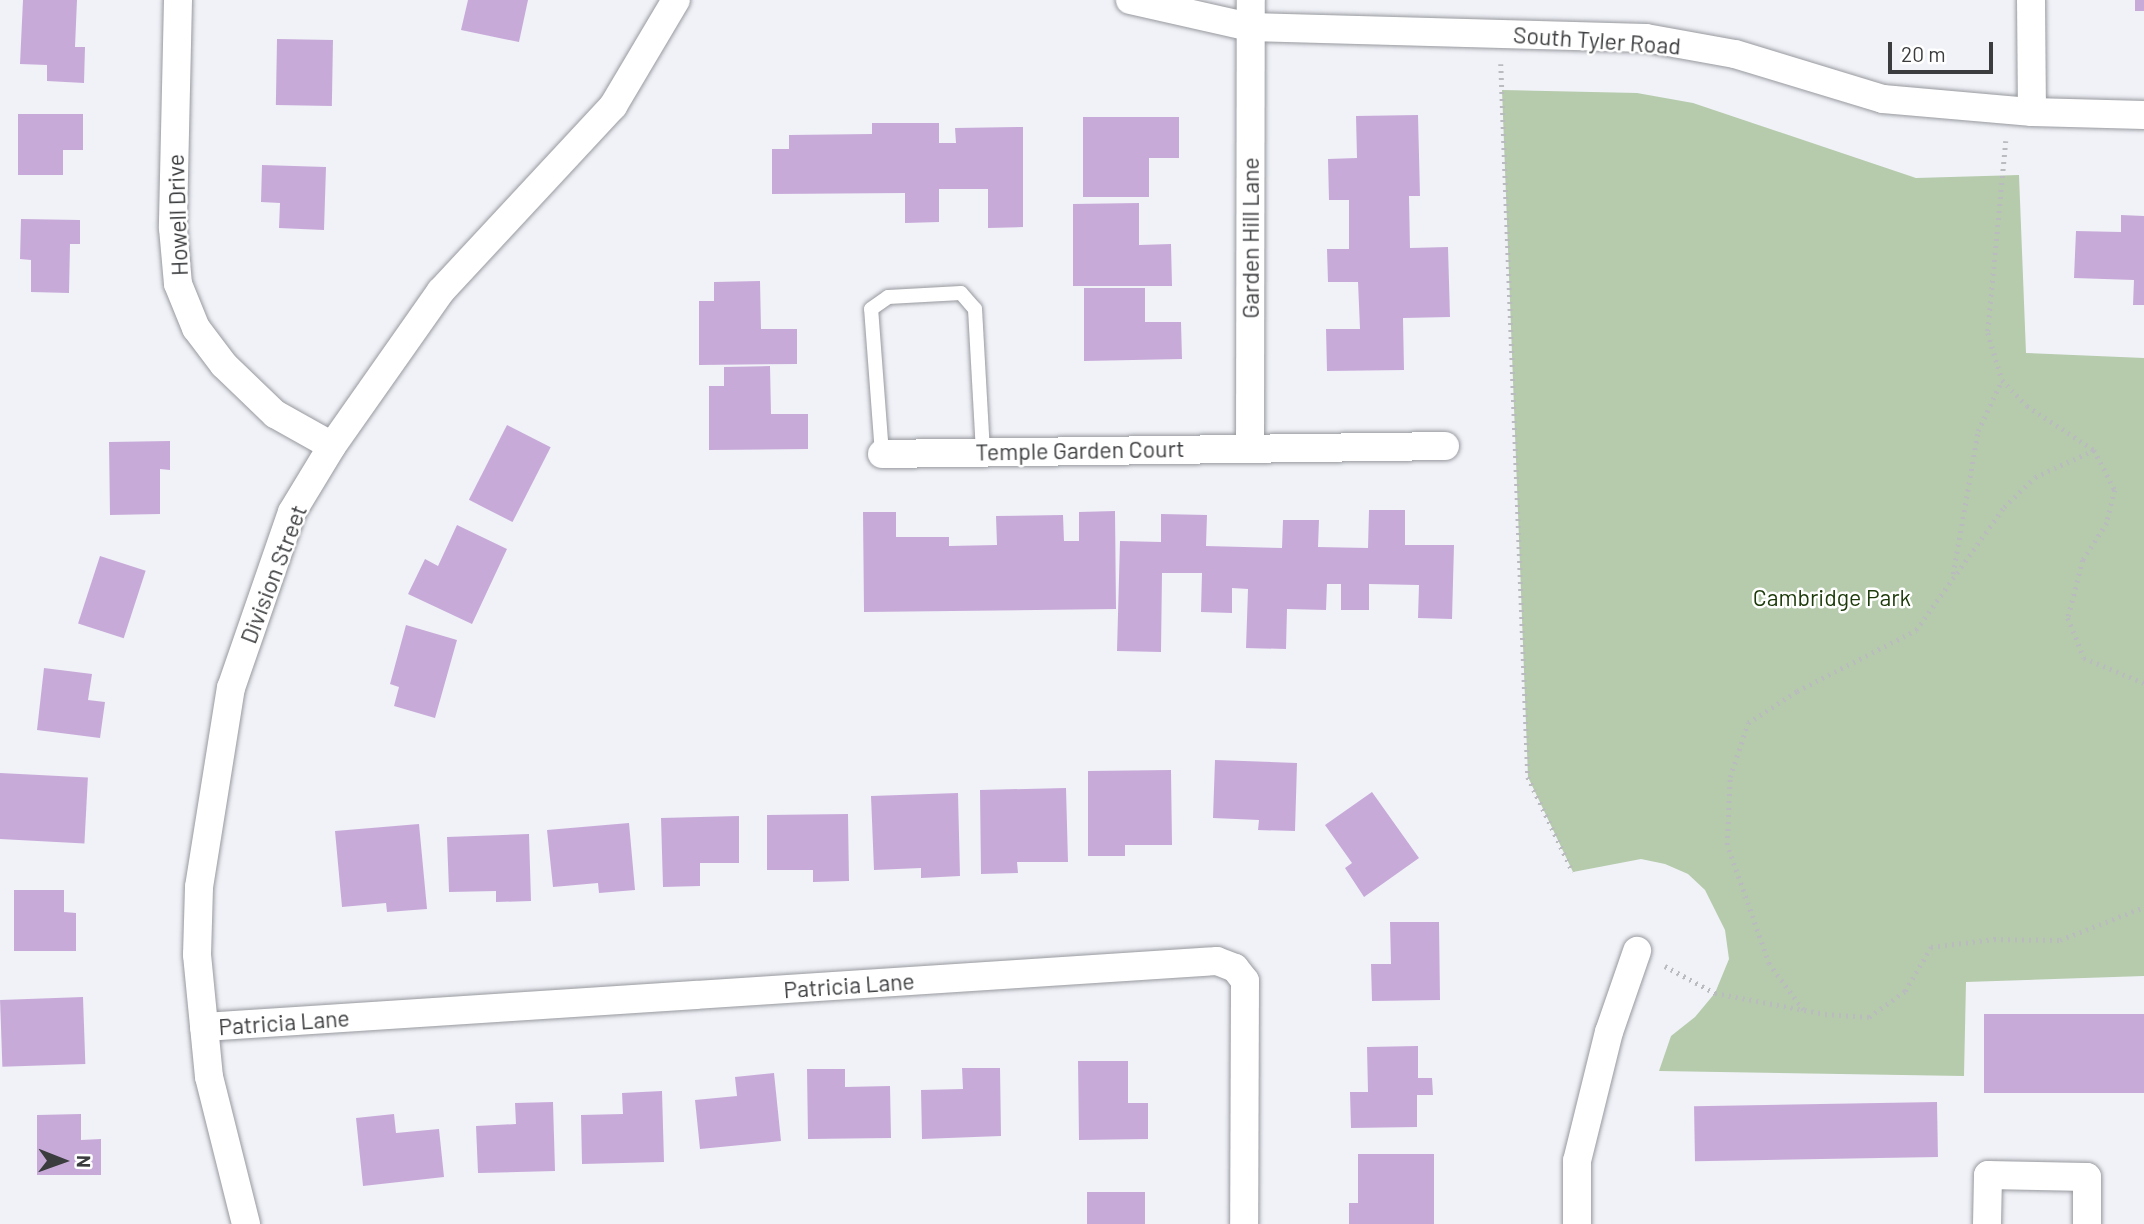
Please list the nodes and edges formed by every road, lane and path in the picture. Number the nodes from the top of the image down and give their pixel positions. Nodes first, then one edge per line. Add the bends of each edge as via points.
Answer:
1 (178, 0) edge
2 (676, 0) edge
3 (1130, 0) edge
4 (2031, 0) edge
5 (1251, 14) edge
6 (1501, 60) dead end
7 (2021, 111) junction
8 (2144, 115) edge
9 (2002, 380) junction
10 (332, 446) junction
11 (1445, 446) dead end
12 (1250, 449) junction
13 (2094, 450) junction
14 (983, 451) junction
15 (882, 454) joint
16 (1952, 579) junction
17 (2144, 683) edge
18 (1573, 872) dead end
19 (2144, 907) edge
20 (1637, 951) joint
21 (1803, 1010) junction
22 (204, 1027) junction
23 (246, 1224) edge
24 (1244, 1224) edge
25 (1577, 1224) edge
26 (1987, 1224) edge
27 (2087, 1224) edge

1 - 10 street, Howell Drive via 173,228 178,284 196,328 224,365 275,414
2 - 10 street, Division Street via 613,106 441,291
3 - 5 street, South Tyler Road
4 - 7 street
5 - 7 street, South Tyler Road via 1646,38 1735,54 1883,99
5 - 12 street, Garden Hill Lane
6 - 18 path via 1528,777
7 - 8 street, South Tyler Road
7 - 9 path via 1988,333
9 - 13 path via 2027,406
9 - 16 path via 1978,431
10 - 22 street, Division Street via 292,512 231,688 199,887 197,955
11 - 12 street, Temple Garden Court
12 - 14 street, Temple Garden Court
13 - 16 path via 2035,477 2004,507
13 - 17 path via 2115,490 2107,523 2083,560 2068,618 2084,659
14 - 15 street, Temple Garden Court
14 - 15 lane, Temple Garden Court via 975,309 961,293 888,297 871,309
16 - 21 path via 1916,630 1797,691 1748,723 1730,777 1727,845 1769,964
19 - 21 path via 2060,940 1994,939 1931,947 1905,991 1869,1017
20 - 21 path via 1715,993
20 - 25 street via 1609,1032 1577,1161
22 - 23 street, Division Street via 222,1141
22 - 24 street, Patricia Lane via 1217,961 1235,968 1245,981
26 - 27 street via 1988,1175 2087,1177

